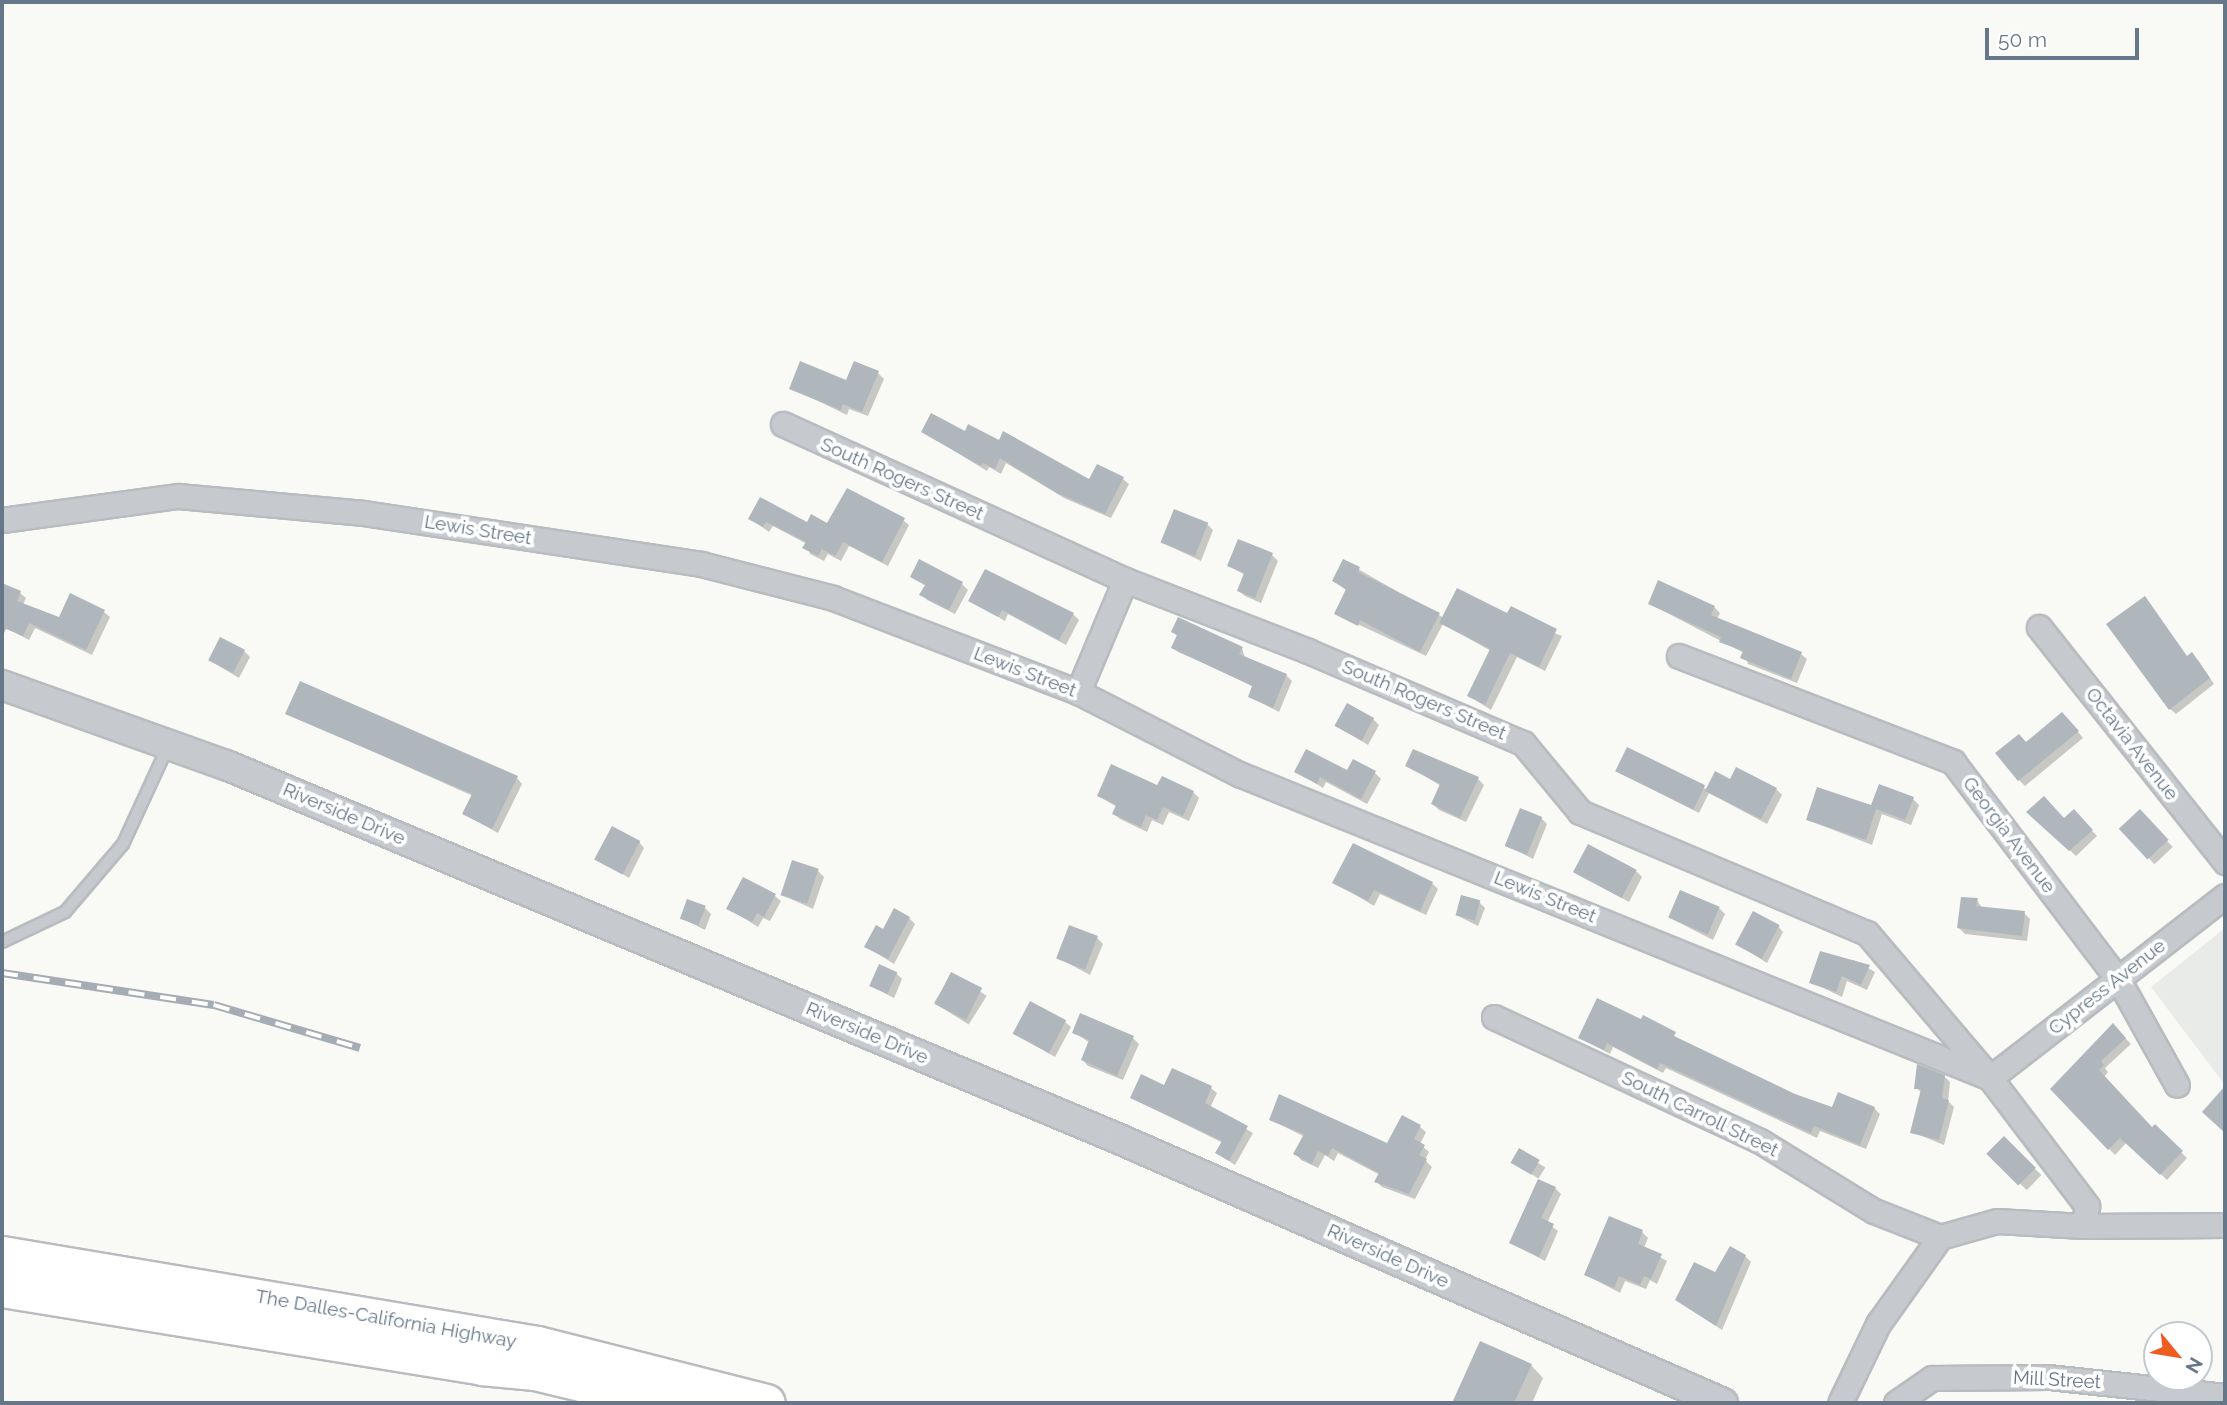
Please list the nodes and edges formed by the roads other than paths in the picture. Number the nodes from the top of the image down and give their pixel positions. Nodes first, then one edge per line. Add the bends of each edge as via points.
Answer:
1 (783, 424) dead end
2 (2, 520) edge
3 (1125, 580) junction
4 (2039, 626) dead end
5 (1679, 656) dead end
6 (2, 685) edge
7 (1078, 692) junction
8 (169, 743) junction
9 (2225, 862) edge
10 (2225, 896) edge
11 (2, 942) edge
12 (2118, 979) junction
13 (1494, 1017) dead end
14 (1990, 1078) junction
15 (2177, 1085) dead end
16 (2225, 1225) edge
17 (2083, 1226) junction
18 (1940, 1237) junction
19 (2, 1255) edge
20 (2, 1288) edge
21 (481, 1366) junction
22 (2225, 1396) edge
23 (613, 1403) edge
24 (667, 1403) edge
25 (765, 1403) edge
26 (1723, 1403) edge
27 (1840, 1403) edge
28 (1896, 1403) edge

1 - 3 street, South Rogers Street
2 - 7 street, Lewis Street via 178,496 364,513 701,564 834,598
3 - 7 street
3 - 14 street, South Rogers Street via 1308,651 1523,743 1580,812 1867,933
4 - 9 street, Octavia Avenue
5 - 12 street, Georgia Avenue via 1954,762
6 - 8 street, Riverside Drive
7 - 14 street, Lewis Street via 1239,774
8 - 11 lane via 122,844 65,912
8 - 26 street, Riverside Drive via 1119,1139
10 - 12 street, Cypress Avenue
12 - 14 street, Cypress Avenue
12 - 15 street, Georgia Avenue
13 - 18 street, South Carroll Street via 1760,1140 1874,1211
14 - 17 street, South Rogers Street via 2087,1206
16 - 17 street
17 - 18 street via 1997,1220
18 - 27 street via 1878,1324
19 - 25 highway, The Dalles-California Highway via 524,1343
20 - 21 highway, The Dalles-California Highway
21 - 23 highway via 531,1385
21 - 24 highway, The Dalles-California Highway via 535,1371
22 - 28 street, Mill Street via 2048,1377 1932,1378

